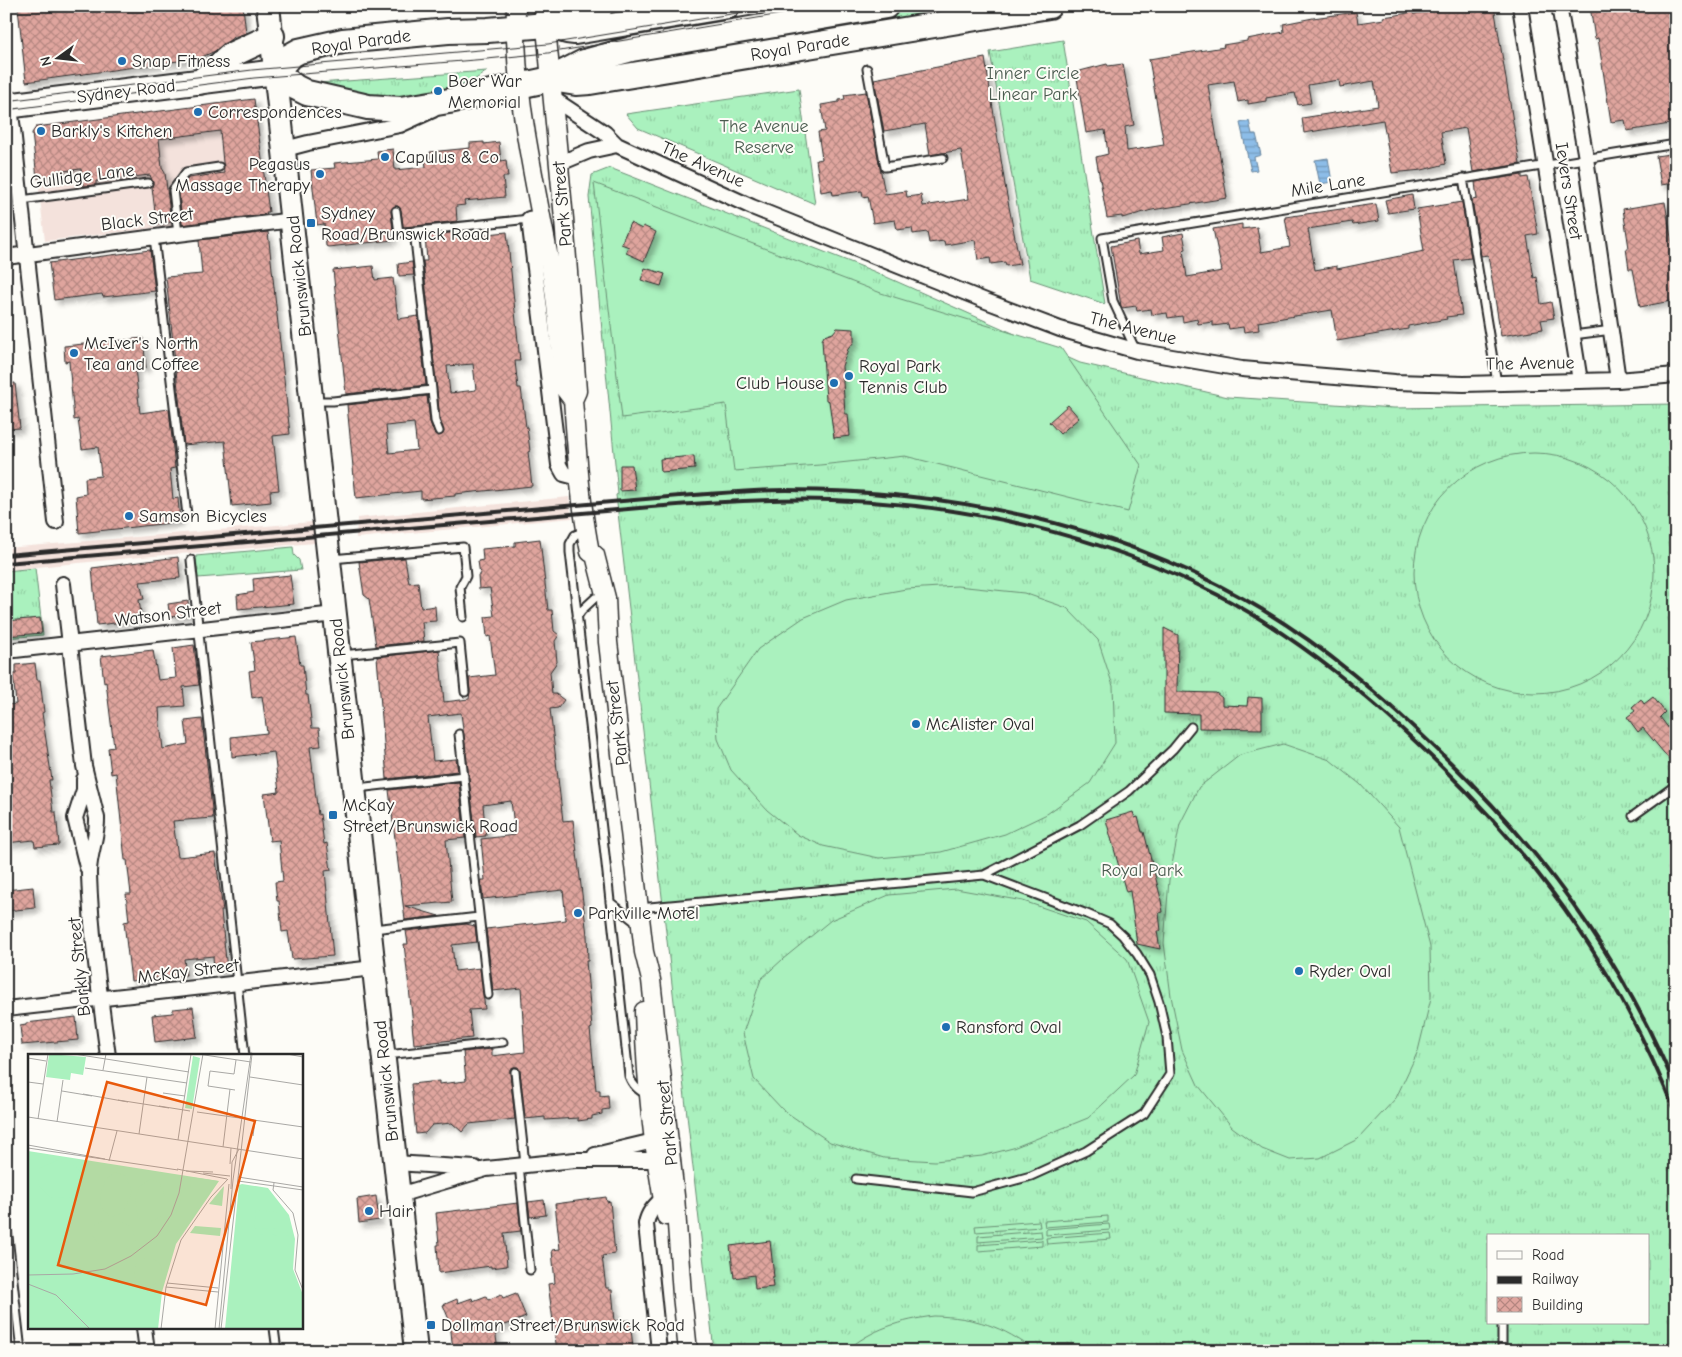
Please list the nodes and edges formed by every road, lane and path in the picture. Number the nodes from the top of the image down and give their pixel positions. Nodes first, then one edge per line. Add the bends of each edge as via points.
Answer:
1 (268, 6) edge
2 (601, 6) edge
3 (728, 6) edge
4 (886, 6) edge
5 (1049, 6) edge
6 (1520, 6) edge
7 (1559, 6) edge
8 (1011, 9) edge
9 (545, 16) edge
10 (516, 17) edge
11 (784, 23) junction
12 (272, 36) junction
13 (788, 49) junction
14 (867, 69) dead end
15 (276, 72) junction
16 (200, 82) junction
17 (520, 85) junction
18 (552, 88) junction
19 (449, 101) junction
20 (7, 105) edge
21 (1676, 144) edge
22 (617, 146) junction
23 (284, 149) junction
24 (942, 158) dead end
25 (1586, 158) junction
26 (558, 164) junction
27 (1546, 164) junction
28 (219, 167) dead end
29 (1463, 178) junction
30 (148, 183) dead end
31 (21, 200) junction
32 (396, 211) dead end
33 (535, 218) junction
34 (293, 220) junction
35 (414, 231) junction
36 (178, 234) junction
37 (154, 237) junction
38 (27, 254) junction
39 (6, 257) edge
40 (1612, 330) junction
41 (1573, 335) junction
42 (1133, 350) junction
43 (1676, 375) edge
44 (1618, 380) junction
45 (1580, 381) junction
46 (1497, 383) junction
47 (432, 390) junction
48 (573, 400) junction
49 (312, 401) junction
50 (440, 431) dead end
51 (579, 478) junction
52 (187, 516) dead end
53 (56, 522) dead end
54 (586, 531) junction
55 (590, 552) junction
56 (190, 560) dead end
57 (329, 560) junction
58 (63, 584) dead end
59 (595, 598) junction
60 (335, 614) junction
61 (463, 617) dead end
62 (577, 618) junction
63 (199, 630) junction
64 (608, 642) junction
65 (68, 645) junction
66 (6, 651) edge
67 (339, 656) junction
68 (465, 692) dead end
69 (1191, 727) dead end
70 (459, 734) dead end
71 (84, 766) junction
72 (464, 776) junction
73 (1676, 785) edge
74 (354, 788) junction
75 (1633, 816) dead end
76 (89, 873) junction
77 (984, 876) junction
78 (610, 902) junction
79 (480, 917) junction
80 (640, 917) junction
81 (369, 929) junction
82 (374, 968) junction
83 (237, 984) junction
84 (488, 994) dead end
85 (101, 999) junction
86 (6, 1009) edge
87 (503, 1042) dead end
88 (108, 1054) edge
89 (245, 1054) edge
90 (383, 1056) junction
91 (515, 1072) dead end
92 (657, 1099) junction
93 (661, 1140) junction
94 (575, 1160) junction
95 (664, 1160) junction
96 (396, 1163) junction
97 (522, 1165) junction
98 (486, 1169) junction
99 (856, 1179) dead end
100 (399, 1194) junction
101 (663, 1198) junction
102 (6, 1219) edge
103 (530, 1270) dead end
104 (682, 1295) junction
105 (1502, 1324) edge
106 (144, 1330) edge
107 (274, 1330) edge
108 (21, 1351) edge
109 (147, 1351) edge
110 (277, 1351) edge
111 (416, 1351) edge
112 (659, 1351) edge
113 (688, 1351) edge
114 (1502, 1351) edge

1 - 12 main road, Brunswick Road
2 - 9 highway, Royal Parade
3 - 9 highway, Royal Parade via 575,32 567,31
4 - 11 highway, Royal Parade
5 - 8 highway, Royal Parade
6 - 27 street, Ievers Street
7 - 25 street, Ievers Street
8 - 13 highway, Royal Parade
9 - 10 highway, Royal Parade
9 - 18 street, Park Street
10 - 15 highway, Royal Parade via 448,31 334,42 299,51
10 - 17 street, Park Street
11 - 13 highway
11 - 18 highway, Royal Parade via 632,49 584,62
12 - 15 main road, Brunswick Road
12 - 16 highway via 232,55
13 - 18 highway, Royal Parade
14 - 24 lane via 885,167
15 - 16 highway, Sydney Road
15 - 19 highway, Royal Parade via 304,91 362,106 395,109
15 - 23 main road, Brunswick Road
16 - 20 highway, Sydney Road
17 - 18 highway, Royal Parade
17 - 19 highway, Royal Parade
17 - 33 street, Park Street
18 - 22 street, The Avenue
18 - 26 street, Park Street
19 - 23 street, Royal Parade via 400,125
20 - 31 street
21 - 25 lane, Mile Lane
22 - 26 street via 589,151
22 - 42 street, The Avenue via 752,207 1060,329
23 - 34 main road, Brunswick Road
25 - 27 lane, Mile Lane
25 - 40 street, Ievers Street
26 - 48 street, Park Street via 577,391
27 - 29 lane, Mile Lane
27 - 41 street, Ievers Street
28 - 36 lane via 186,172 173,190
29 - 42 lane, Mile Lane via 1102,238 1113,301
29 - 46 lane
30 - 31 lane, Gullidge Lane
31 - 38 street
32 - 35 lane via 399,233
33 - 35 lane
33 - 48 street, Park Street via 552,272 564,388
33 - 51 street, Park Street via 559,465 564,474
34 - 36 street, Black Street
34 - 49 main road, Brunswick Road
35 - 47 lane
36 - 37 street, Black Street
37 - 38 street, Black Street
37 - 52 lane
38 - 39 street, Black Street
38 - 53 street
40 - 41 lane
40 - 44 street, Ievers Street
41 - 45 street, Ievers Street
42 - 46 street, The Avenue via 1242,369 1376,381
43 - 44 street, The Avenue
44 - 45 street, The Avenue
45 - 46 street, The Avenue
47 - 49 lane
47 - 50 lane via 435,421
48 - 51 street, Park Street
49 - 57 main road, Brunswick Road
51 - 54 street, Park Street
54 - 55 street, Park Street
54 - 62 lane via 575,535 569,549
55 - 59 street, Park Street via 586,559
55 - 64 street, Park Street via 595,555 606,598
56 - 63 lane
57 - 60 main road, Brunswick Road
57 - 61 lane via 463,547 466,576 460,586
58 - 65 street, Barkly Street
59 - 62 lane
59 - 64 street, Park Street
60 - 63 street, Watson Street
60 - 67 main road, Brunswick Road
62 - 78 lane
63 - 65 street, Watson Street
63 - 83 lane
64 - 80 street, Park Street
65 - 66 street, Watson Street
65 - 71 street, Barkly Street
67 - 68 lane via 460,643
67 - 74 main road, Brunswick Road
69 - 77 lane via 1174,749 1129,791 1080,824
70 - 72 lane
71 - 76 street, Barkly Street via 98,826
71 - 76 street, Barkly Street via 84,790 74,818
72 - 74 lane
72 - 79 lane
73 - 75 lane
74 - 81 main road, Brunswick Road
76 - 85 street, Barkly Street
77 - 80 lane
77 - 99 lane via 1087,914 1110,924 1123,936 1150,975 1160,1002 1168,1037 1170,1074 1144,1114 1086,1151 1031,1176 972,1192
78 - 80 lane
78 - 92 lane via 629,1076 638,1090
79 - 81 lane
79 - 84 lane
80 - 92 street, Park Street via 644,952 644,1035
81 - 82 main road, Brunswick Road
82 - 83 street, McKay Street
82 - 90 main road, Brunswick Road
83 - 85 street, McKay Street
83 - 89 lane
85 - 86 street, McKay Street
85 - 88 street, Barkly Street
87 - 90 lane
90 - 96 main road, Brunswick Road
91 - 97 lane
92 - 93 street, Park Street
93 - 94 street
93 - 95 street, Park Street
94 - 95 street
94 - 97 street
95 - 101 street, Park Street
95 - 104 street, Park Street
96 - 98 street
96 - 100 main road, Brunswick Road
97 - 98 street
97 - 103 lane
98 - 100 street
100 - 111 main road, Brunswick Road
101 - 104 street, Park Street
101 - 112 street via 652,1209 646,1224
102 - 108 lane
104 - 113 street, Park Street
105 - 114 lane
106 - 109 street
107 - 110 lane

